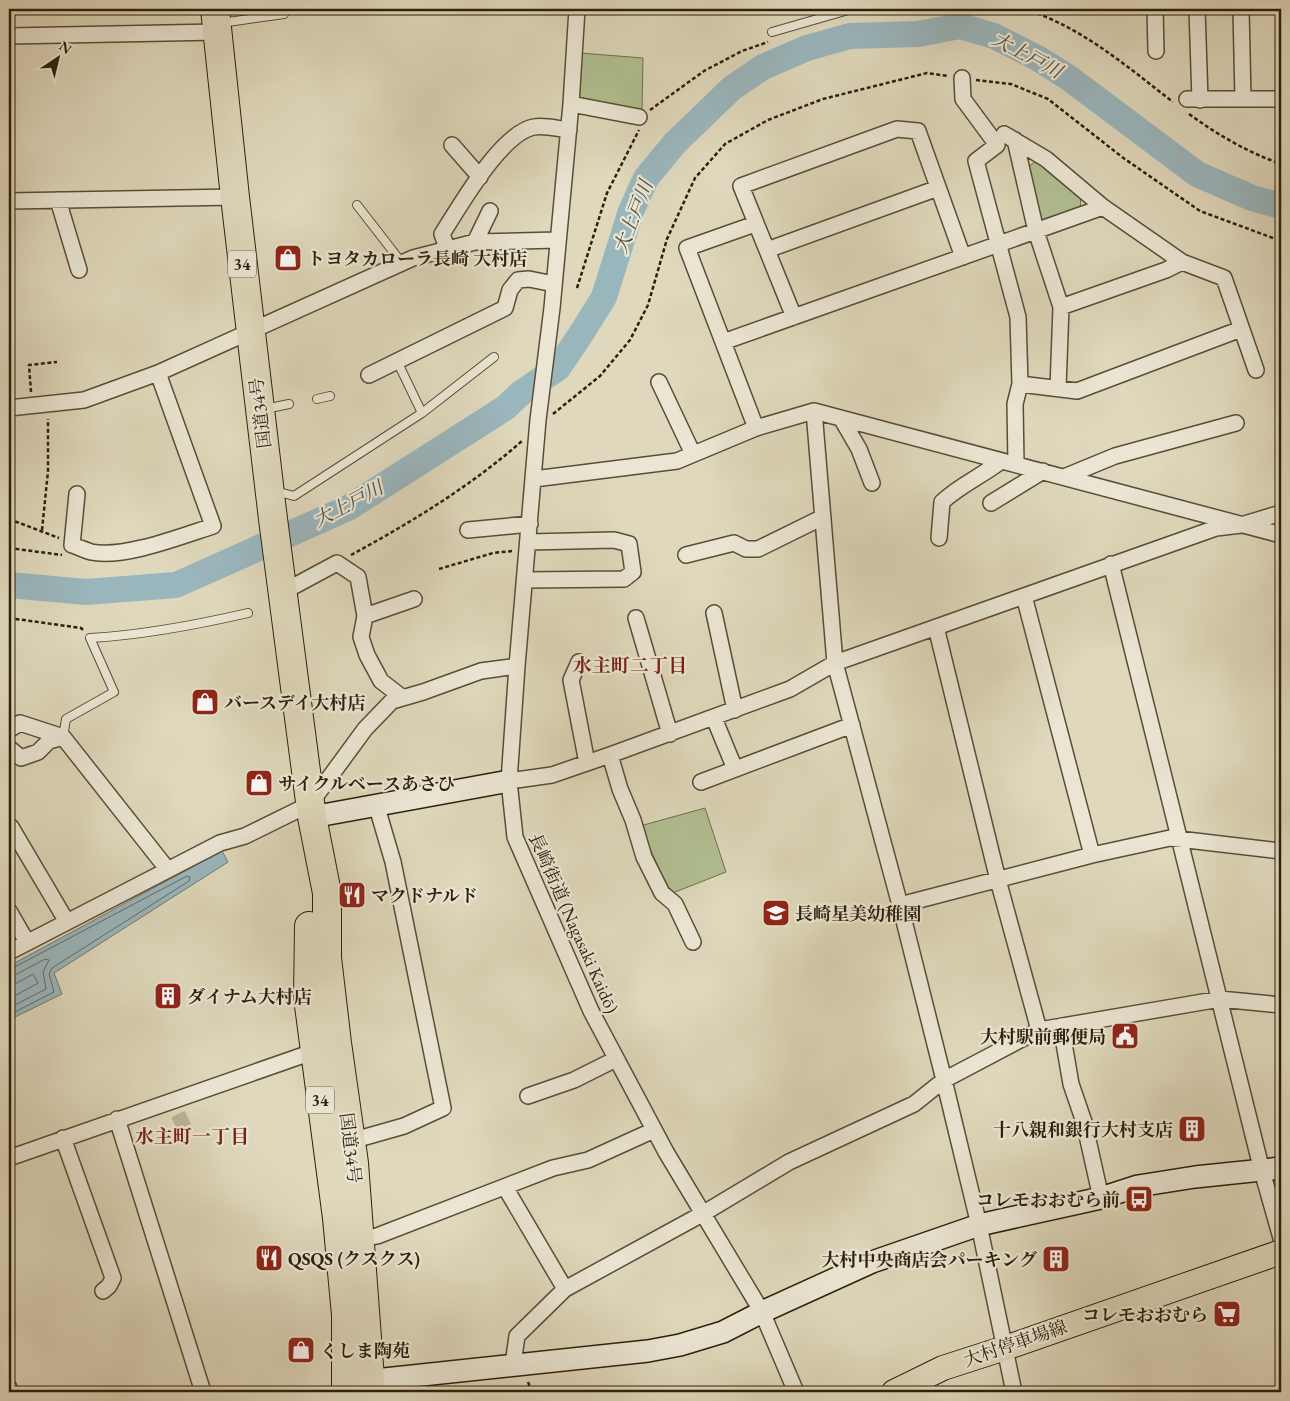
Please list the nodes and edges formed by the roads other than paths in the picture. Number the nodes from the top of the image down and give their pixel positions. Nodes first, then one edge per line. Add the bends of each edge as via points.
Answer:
1 (283, 9) edge
2 (577, 9) edge
3 (852, 9) edge
4 (1156, 9) edge
5 (1197, 9) edge
6 (1241, 9) edge
7 (217, 21) edge
8 (772, 32) road end
9 (9, 36) edge
10 (1156, 51) dead end
11 (962, 78) road end
12 (1243, 99) junction
13 (1281, 99) edge
14 (571, 104) junction
15 (642, 120) road end
16 (568, 130) junction
17 (452, 145) dead end
18 (480, 177) junction
19 (938, 188) junction
20 (234, 196) junction
21 (58, 200) junction
22 (9, 201) edge
23 (358, 205) dead end
24 (1103, 207) junction
25 (490, 211) dead end
26 (755, 224) junction
27 (1036, 231) junction
28 (558, 240) junction
29 (475, 242) junction
30 (1000, 244) junction
31 (447, 248) junction
32 (767, 250) junction
33 (963, 257) junction
34 (1182, 262) junction
35 (402, 263) junction
36 (78, 270) dead end
37 (554, 284) junction
38 (1061, 307) junction
39 (794, 317) junction
40 (1242, 329) junction
41 (251, 332) junction
42 (723, 342) junction
43 (494, 357) dead end
44 (397, 361) junction
45 (1256, 370) dead end
46 (158, 373) junction
47 (369, 375) dead end
48 (659, 382) dead end
49 (1020, 384) junction
50 (1058, 388) junction
51 (330, 396) dead end
52 (317, 399) dead end
53 (289, 404) dead end
54 (9, 408) edge
55 (260, 410) junction
56 (814, 411) junction
57 (422, 413) junction
58 (841, 418) junction
59 (1236, 423) dead end
60 (756, 428) junction
61 (693, 454) junction
62 (1009, 463) junction
63 (1042, 471) junction
64 (1064, 477) junction
65 (534, 479) junction
66 (872, 483) dead end
67 (270, 490) junction
68 (77, 494) dead end
69 (991, 502) dead end
70 (1281, 513) edge
71 (822, 517) junction
72 (530, 524) junction
73 (1241, 525) junction
74 (468, 530) dead end
75 (1281, 535) edge
76 (939, 538) dead end
77 (528, 546) junction
78 (686, 555) dead end
79 (1111, 564) junction
80 (524, 580) junction
81 (282, 588) junction
82 (1024, 596) junction
83 (414, 599) dead end
84 (248, 613) dead end
85 (714, 613) dead end
86 (365, 616) junction
87 (636, 618) dead end
88 (936, 627) junction
89 (580, 662) dead end
90 (835, 663) junction
91 (517, 666) junction
92 (403, 698) junction
93 (735, 710) junction
94 (714, 718) junction
95 (852, 725) junction
96 (9, 730) edge
97 (670, 734) junction
98 (63, 737) junction
99 (9, 748) edge
100 (610, 755) junction
101 (587, 763) junction
102 (734, 769) junction
103 (509, 781) junction
104 (701, 782) dead end
105 (376, 804) junction
106 (311, 810) junction
107 (11, 827) dead end
108 (1180, 839) junction
109 (1281, 851) edge
110 (1092, 855) junction
111 (168, 870) junction
112 (998, 880) junction
113 (900, 905) junction
114 (9, 911) edge
115 (67, 922) junction
116 (27, 942) junction
117 (693, 942) dead end
118 (9, 952) edge
119 (1220, 999) junction
120 (1281, 1005) edge
121 (1062, 1026) junction
122 (1040, 1030) junction
123 (326, 1047) junction
124 (616, 1059) junction
125 (944, 1080) junction
126 (528, 1096) dead end
127 (117, 1119) junction
128 (654, 1130) junction
129 (63, 1138) junction
130 (351, 1141) junction
131 (9, 1158) edge
132 (1272, 1170) edge
133 (505, 1187) junction
134 (1101, 1198) junction
135 (704, 1213) junction
136 (979, 1224) junction
137 (1281, 1238) edge
138 (361, 1239) junction
139 (1281, 1252) edge
140 (565, 1289) junction
141 (103, 1291) dead end
142 (762, 1312) junction
143 (1005, 1348) junction
144 (514, 1364) junction
145 (359, 1387) edge
146 (9, 1388) edge
147 (10, 1392) edge
148 (203, 1392) edge
149 (796, 1392) edge
150 (894, 1392) edge
151 (1014, 1392) edge

1 - 7 lane via 284,14
2 - 14 street, 長崎街道 (Nagasaki Kaidō)
3 - 8 lane
4 - 10 street
5 - 12 street via 1189,105
6 - 12 street
7 - 9 street
7 - 20 highway, 国道34号 / 34
11 - 30 street via 963,99 996,145 976,161
12 - 13 street
14 - 15 street
14 - 16 street, 長崎街道 (Nagasaki Kaidō)
16 - 18 street via 533,127 517,134 501,147
16 - 28 street, 長崎街道 (Nagasaki Kaidō)
17 - 18 street
18 - 31 street via 442,234
19 - 26 street via 918,131 897,129 741,186
19 - 32 street
19 - 33 street
20 - 21 street
20 - 41 highway, 国道34号 / 34
21 - 22 street
21 - 36 street
23 - 35 lane
24 - 27 street
24 - 27 street via 1046,159 1010,137
24 - 34 street
25 - 29 street
26 - 32 street
26 - 42 street via 687,248
27 - 30 street
27 - 38 street
28 - 29 street
28 - 37 street, 長崎街道 (Nagasaki Kaidō)
29 - 31 street
30 - 33 street
30 - 49 street via 1018,317
31 - 35 street
32 - 39 street
33 - 39 street
34 - 38 street
34 - 40 street via 1224,278
35 - 41 street
37 - 44 street via 518,280 510,290 505,308
37 - 65 street, 長崎街道 (Nagasaki Kaidō)
38 - 50 street
39 - 42 street
40 - 45 street
40 - 50 street via 1077,391
41 - 46 street
41 - 55 highway, 国道34号 / 34
42 - 60 street
43 - 57 lane
44 - 47 street
44 - 57 lane
46 - 54 street via 84,400
46 - 68 street via 213,526 154,545 125,551 92,552 72,545
48 - 61 street
49 - 50 street
49 - 62 street
51 - 52 lane
53 - 55 lane
55 - 67 highway, 国道34号 / 34
56 - 58 street
56 - 60 street
56 - 71 street
57 - 67 lane via 294,496
58 - 62 street
58 - 66 street via 859,448
59 - 64 street via 1115,456
60 - 61 street
61 - 65 street via 677,461
62 - 63 street
62 - 76 street via 958,488 942,502
63 - 64 street
63 - 69 street
64 - 73 street
65 - 72 street, 長崎街道 (Nagasaki Kaidō)
67 - 81 highway, 国道34号 / 34
70 - 73 street
71 - 78 street via 758,549 746,549 734,543
71 - 90 street
72 - 74 street
72 - 77 street, 長崎街道 (Nagasaki Kaidō)
73 - 75 street
73 - 79 street via 1216,528
77 - 80 street, 長崎街道 (Nagasaki Kaidō)
77 - 80 street via 614,540 629,544 633,572 624,580
79 - 82 street
79 - 108 street
80 - 91 street, 長崎街道 (Nagasaki Kaidō)
81 - 86 street via 340,561 358,577
81 - 106 highway, 国道34号 / 34
82 - 88 street
82 - 110 street
83 - 86 street
84 - 98 lane via 185,627 90,638 114,692 66,719
85 - 93 street
86 - 92 street via 362,637 367,656 381,681
87 - 97 street
88 - 90 street
88 - 112 street
89 - 101 street via 571,680
90 - 93 street via 790,689
90 - 95 street
91 - 92 street via 481,671
91 - 103 street, 長崎街道 (Nagasaki Kaidō)
92 - 106 street via 392,701 365,729
93 - 94 street
94 - 97 street
94 - 102 street
95 - 102 street
95 - 113 street
96 - 98 street via 20,723
97 - 100 street
98 - 99 street via 49,741 38,752 21,758
98 - 111 street
100 - 101 street
100 - 117 street via 644,857 662,893 675,904
101 - 103 street via 552,776
102 - 104 street
103 - 105 street
103 - 124 street, 長崎街道 (Nagasaki Kaidō) via 515,837 591,1011
105 - 106 street
105 - 130 street via 393,862 443,1108 404,1126
106 - 111 street via 220,843
106 - 123 highway, 国道34号 / 34 via 308,998
107 - 115 street
108 - 109 street
108 - 110 street via 1170,838
108 - 119 street
110 - 112 street
111 - 115 street
112 - 113 street
112 - 122 street
113 - 125 street
114 - 116 street
115 - 116 street
116 - 118 street
119 - 120 street
119 - 121 street
119 - 132 street
121 - 122 street
121 - 134 street via 1071,1084 1084,1122
122 - 125 street
123 - 127 street via 175,1107
123 - 130 highway, 国道34号 / 34
123 - 145 highway, 国道34号 / 34 via 317,1076 346,1315
124 - 126 street via 574,1080
124 - 128 street, 長崎街道 (Nagasaki Kaidō)
125 - 135 street via 914,1104 789,1162
125 - 136 street
127 - 129 street
127 - 148 street
128 - 133 street via 588,1160 553,1168
128 - 135 street, 長崎街道 (Nagasaki Kaidō)
129 - 131 street
129 - 141 street via 113,1278
130 - 138 highway, 国道34号 / 34
132 - 134 street via 1138,1186
132 - 137 street
133 - 138 street via 377,1236
133 - 140 street
134 - 136 street
135 - 140 street
135 - 142 street, 長崎街道 (Nagasaki Kaidō)
136 - 142 street via 872,1262
136 - 143 street
138 - 145 highway, 国道34号 / 34
139 - 143 main road, 大村停車場線
140 - 144 street via 517,1336
142 - 144 street via 723,1332 680,1345
142 - 149 street, 長崎街道 (Nagasaki Kaidō)
143 - 150 main road, 大村停車場線 via 942,1368
143 - 151 street
144 - 145 street
146 - 147 street

